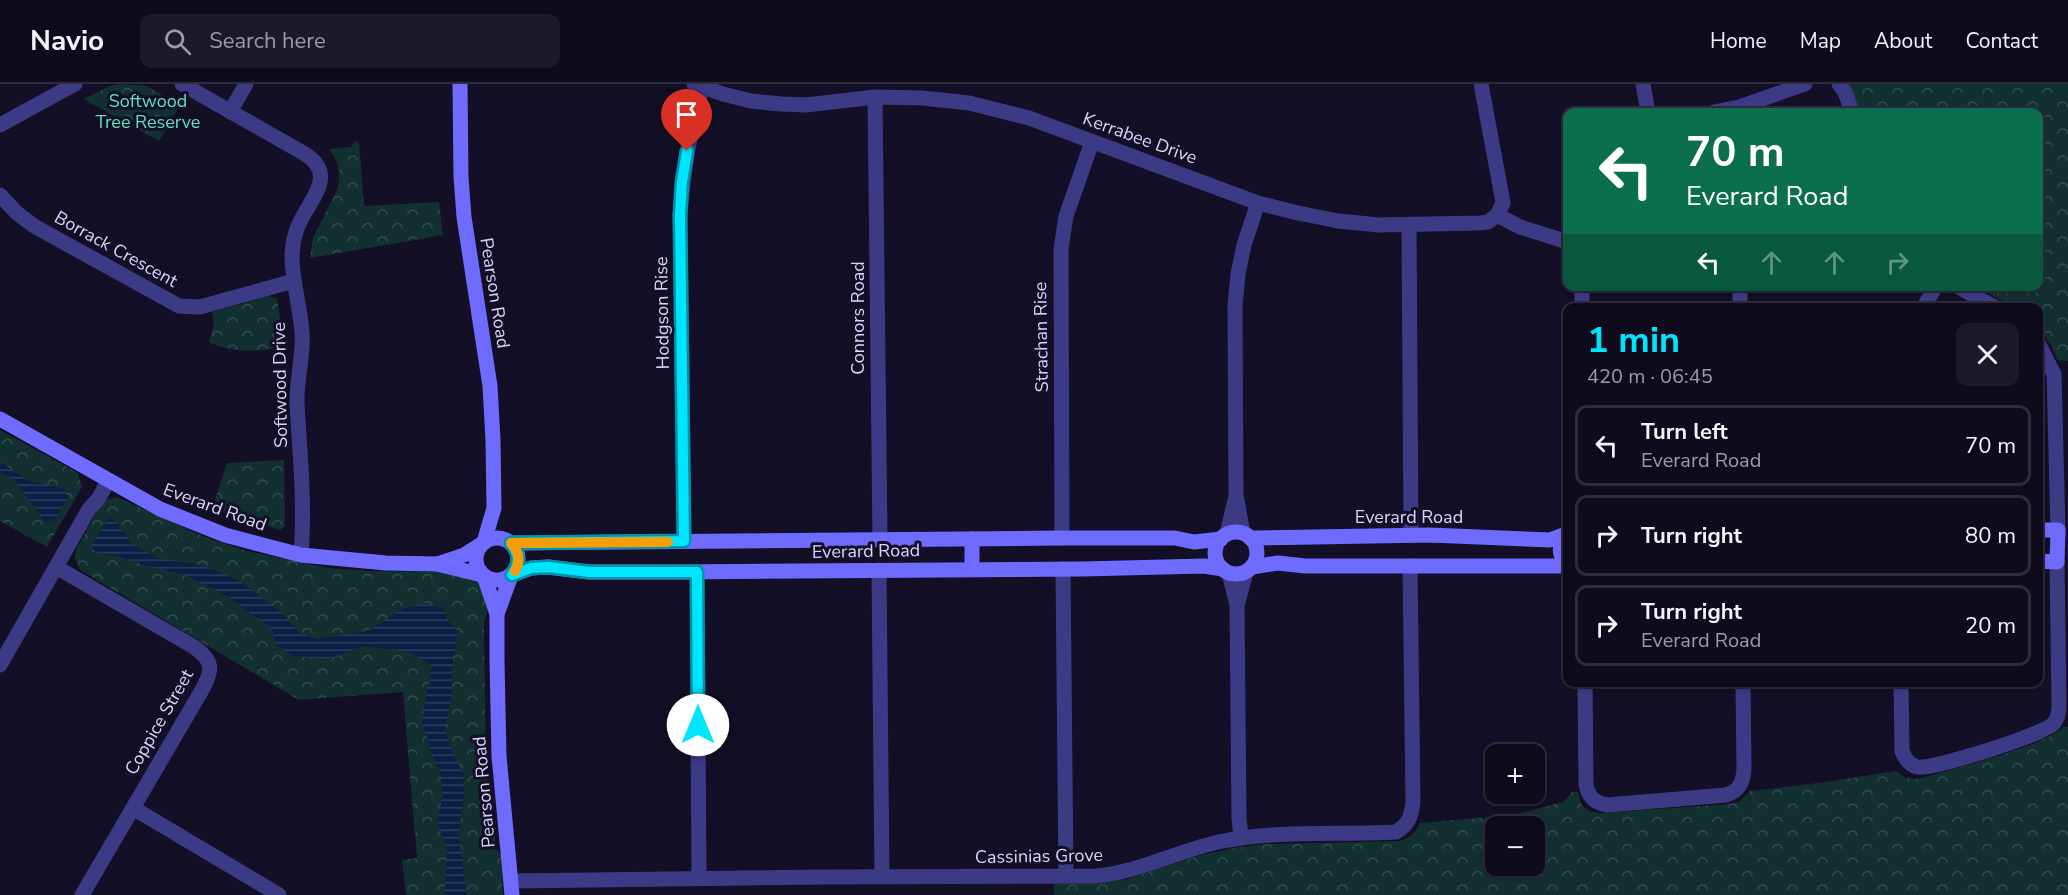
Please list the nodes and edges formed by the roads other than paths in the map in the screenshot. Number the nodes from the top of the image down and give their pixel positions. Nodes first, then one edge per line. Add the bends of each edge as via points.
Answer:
1 (75, 84) edge
2 (182, 84) edge
3 (246, 84) edge
4 (460, 84) edge
5 (1481, 84) edge
6 (1643, 84) edge
7 (1805, 84) edge
8 (1839, 84) edge
9 (698, 86) edge
10 (875, 97) junction
11 (1647, 108) edge
12 (1733, 108) edge
13 (1851, 108) edge
14 (230, 111) junction
15 (0, 125) edge
16 (1092, 142) junction
17 (0, 195) edge
18 (1258, 203) junction
19 (1497, 215) junction
20 (1409, 225) junction
21 (1563, 240) edge
22 (294, 281) junction
23 (1966, 291) edge
24 (1987, 303) edge
25 (2043, 353) edge
26 (0, 419) edge
27 (104, 479) junction
28 (1236, 495) junction
29 (494, 508) junction
30 (2043, 532) edge
31 (1411, 535) junction
32 (1563, 535) edge
33 (1247, 536) junction
34 (1224, 537) junction
35 (2058, 537) junction
36 (1062, 538) junction
37 (880, 539) junction
38 (972, 539) junction
39 (1563, 539) edge
40 (684, 541) junction
41 (511, 542) junction
42 (483, 543) junction
43 (301, 555) junction
44 (1563, 559) edge
45 (2043, 561) edge
46 (2057, 562) junction
47 (437, 564) junction
48 (1410, 566) junction
49 (1563, 566) edge
50 (56, 567) junction
51 (972, 569) junction
52 (1062, 569) junction
53 (879, 570) junction
54 (1249, 570) junction
55 (1226, 571) junction
56 (697, 572) junction
57 (483, 575) junction
58 (511, 575) junction
59 (1237, 605) junction
60 (496, 614) junction
61 (0, 665) edge
62 (1585, 687) edge
63 (1743, 687) edge
64 (1901, 687) edge
65 (133, 808) junction
66 (1241, 838) junction
67 (1066, 876) junction
68 (882, 877) junction
69 (699, 878) junction
70 (512, 888) edge
71 (82, 895) edge
72 (279, 895) edge

1 - 15 street
2 - 14 street, Softwood Drive
3 - 14 street
4 - 29 street, Pearson Road via 461,187 489,386
5 - 19 street via 1503,203
6 - 11 street
7 - 12 street
8 - 13 street
9 - 10 street, Kerrabee Drive via 751,101 781,104
9 - 40 street, Hodgson Rise via 680,215
10 - 16 street, Kerrabee Drive via 969,103 1029,118
10 - 37 street, Connors Road
14 - 22 street, Softwood Drive via 313,159 320,168 320,186 294,237
16 - 18 street, Kerrabee Drive
16 - 36 street, Strachan Rise via 1066,216 1061,249
17 - 22 street, Borrack Crescent via 34,226 179,306 200,307
18 - 20 street, Kerrabee Drive via 1338,221
18 - 28 street via 1244,245 1235,306
19 - 20 street, Kerrabee Drive via 1479,224
19 - 21 street
20 - 31 street
22 - 43 street, Softwood Drive via 303,348 297,383
23 - 24 street
25 - 35 street via 2054,374
26 - 27 street, Everard Road
27 - 43 street, Everard Road via 160,510 198,525
27 - 50 street via 99,498
28 - 33 street
28 - 34 street
29 - 41 street, Pearson Road
29 - 42 street, Pearson Road
30 - 35 street
31 - 32 street, Everard Road via 1550,540
31 - 33 street, Everard Road
33 - 34 street
33 - 54 street via 1257,549 1256,562
34 - 36 street, Everard Road via 1194,542 1175,538
34 - 55 street via 1217,545 1216,558
35 - 46 street
36 - 38 street, Everard Road
37 - 38 street, Everard Road
37 - 40 street, Everard Road
38 - 51 street
39 - 44 street
40 - 41 street, Everard Road
41 - 42 street via 497,538
41 - 58 street via 519,562
42 - 47 street, Everard Road via 464,555
42 - 57 street via 476,562
43 - 47 street, Everard Road
45 - 46 street
46 - 64 street via 2059,705 2054,723 2047,729 1935,766 1917,767 1906,761 1902,751
47 - 57 street, Everard Road
48 - 49 street
48 - 54 street via 1278,563
48 - 66 street, Cassinias Grove via 1413,803 1409,821 1396,832
50 - 61 street
50 - 65 street, Coppice Street via 194,648 210,665 209,679
51 - 52 street, Everard Road
51 - 53 street, Everard Road
52 - 55 street, Everard Road via 1204,566
52 - 67 street
53 - 56 street, Everard Road
53 - 68 street
54 - 55 street
54 - 59 street
55 - 59 street
56 - 58 street, Everard Road via 589,572 548,567
56 - 69 street
57 - 58 street via 497,581
57 - 60 street, Pearson Road
58 - 60 street, Pearson Road
59 - 66 street
60 - 70 street, Pearson Road via 499,756
62 - 63 street via 1586,784 1591,798 1606,805 1735,792 1744,769
65 - 71 street, Coppice Street
65 - 72 street
66 - 67 street, Cassinias Grove via 1114,874
67 - 68 street, Cassinias Grove
68 - 69 street, Cassinias Grove
69 - 70 street, Cassinias Grove

